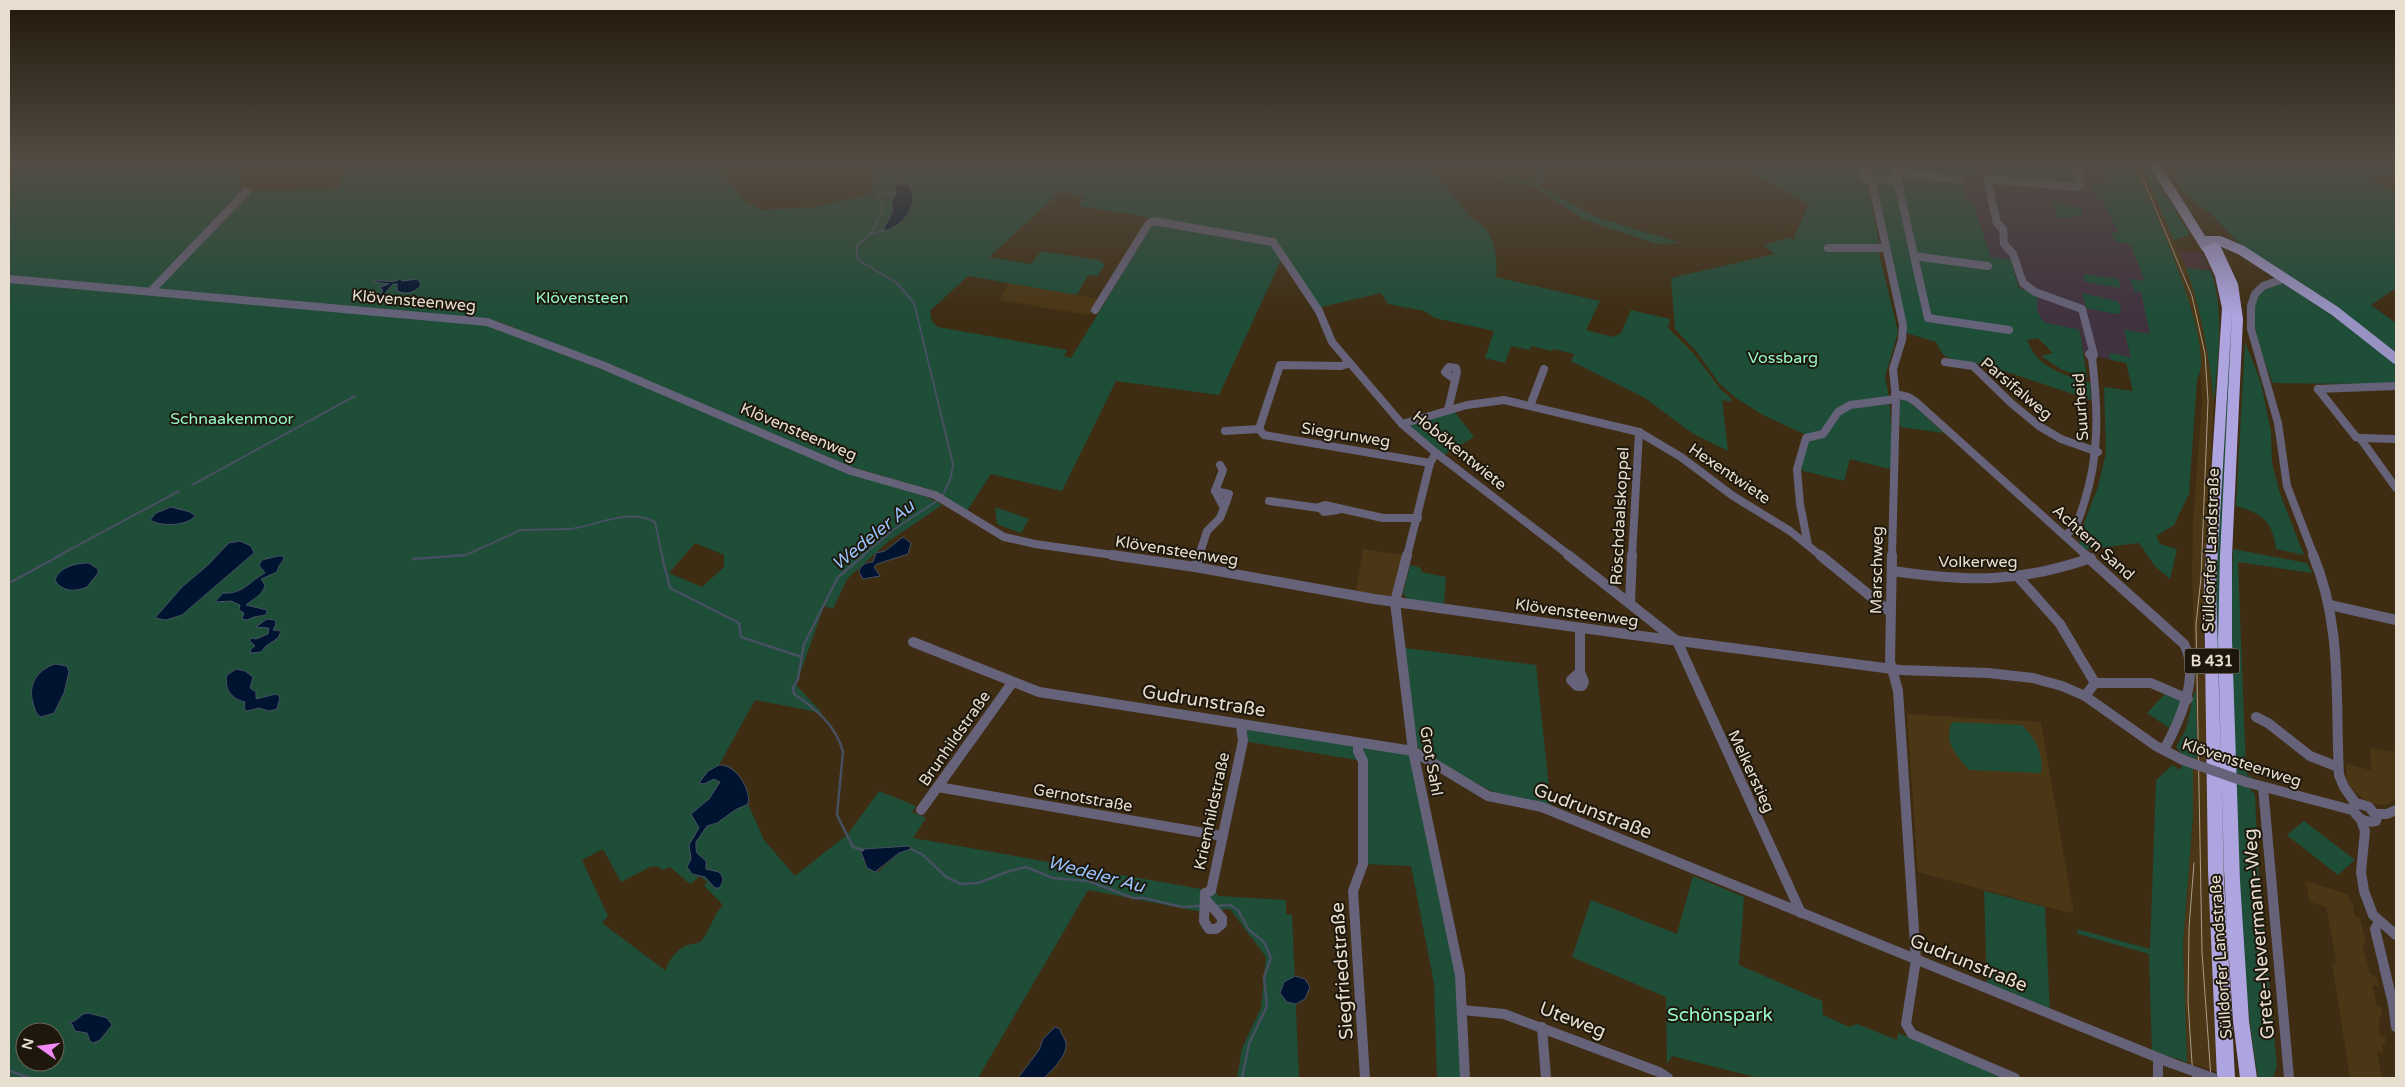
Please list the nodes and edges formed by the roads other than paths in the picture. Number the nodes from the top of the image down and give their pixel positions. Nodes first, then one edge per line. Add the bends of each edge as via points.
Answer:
1 (224, 215) edge
2 (1878, 215) edge
3 (1905, 215) edge
4 (1997, 215) edge
5 (2189, 215) edge
6 (2191, 215) edge
7 (2209, 244) junction
8 (1828, 248) dead end
9 (1885, 248) junction
10 (1914, 256) junction
11 (1988, 266) dead end
12 (2286, 278) junction
13 (9, 279) edge
14 (151, 291) junction
15 (1096, 310) dead end
16 (2009, 330) dead end
17 (1283, 356) dead end
18 (2396, 359) edge
19 (1945, 362) dead end
20 (1350, 364) junction
21 (1280, 365) junction
22 (1544, 370) dead end
23 (1455, 380) dead end
24 (2396, 386) edge
25 (1896, 397) junction
26 (1530, 406) junction
27 (1448, 410) junction
28 (1402, 424) junction
29 (1259, 430) junction
30 (1225, 431) dead end
31 (1639, 432) junction
32 (2360, 438) junction
33 (2396, 439) edge
34 (2098, 452) junction
35 (1436, 453) junction
36 (1430, 463) junction
37 (1220, 465) dead end
38 (2396, 488) edge
39 (1215, 491) joint
40 (1269, 501) dead end
41 (1224, 508) joint
42 (1418, 518) junction
43 (1404, 521) junction
44 (1415, 528) junction
45 (2065, 535) junction
46 (1808, 545) junction
47 (2091, 558) junction
48 (1195, 567) junction
49 (1893, 571) junction
50 (2019, 578) junction
51 (1396, 602) junction
52 (1630, 602) junction
53 (2330, 605) junction
54 (1890, 612) junction
55 (2396, 620) edge
56 (1661, 627) junction
57 (1580, 628) junction
58 (1655, 638) junction
59 (1677, 641) junction
60 (913, 642) dead end
61 (1892, 669) junction
62 (1580, 672) dead end
63 (1012, 682) junction
64 (2095, 683) junction
65 (2084, 696) junction
66 (2188, 699) junction
67 (2256, 717) dead end
68 (1241, 726) junction
69 (1358, 744) junction
70 (2164, 750) junction
71 (1413, 752) junction
72 (2338, 767) junction
73 (938, 787) junction
74 (2263, 787) junction
75 (2354, 807) junction
76 (921, 810) dead end
77 (2395, 813) edge
78 (2369, 819) junction
79 (1222, 836) junction
80 (2364, 849) joint
81 (1206, 906) junction
82 (1801, 913) junction
83 (2379, 922) junction
84 (2396, 934) edge
85 (1916, 960) junction
86 (1462, 1010) junction
87 (1542, 1027) junction
88 (2396, 1027) edge
89 (2158, 1060) junction
90 (2172, 1063) joint
91 (1668, 1077) edge
92 (1365, 1078) edge
93 (1465, 1078) edge
94 (1546, 1078) edge
95 (2015, 1078) edge
96 (2158, 1078) edge
97 (2213, 1078) edge
98 (2226, 1078) edge
99 (2249, 1078) edge
100 (2290, 1078) edge

1 - 14 street
2 - 9 street, Marschweg
3 - 10 street
4 - 34 street, Suurheid via 2004,244 2013,254 2021,280 2035,292 2082,309 2099,413
5 - 7 main road, Sülldorfer Landstraße / B 431
6 - 7 main road, Sülldorfer Landstraße / B 431
7 - 12 main road via 2238,248
7 - 98 highway, Sülldorfer Landstraße / B 431 via 2226,308 2210,584 2216,879
7 - 99 highway, Sülldorfer Landstraße / B 431 via 2233,284 2238,318 2225,640 2232,881 2241,1021
8 - 9 street
9 - 25 street, Marschweg via 1903,325 1893,369
10 - 11 street
10 - 16 street via 1928,318
12 - 18 main road
12 - 53 street via 2258,288 2254,294 2250,326 2278,426 2289,494
13 - 14 street, Klövensteenweg
14 - 48 street, Klövensteenweg via 488,322 602,365 851,471 935,495 1004,537
15 - 20 street, Hobökentwiete via 1149,223 1154,221 1270,240 1286,258 1319,312 1332,342
17 - 21 street
19 - 34 street, Parsifalweg via 1973,366 2040,426 2061,439
20 - 21 street
20 - 28 street, Hobökentwiete
21 - 29 street
22 - 26 street
23 - 27 street
24 - 32 street via 2318,389
25 - 45 street, Achtern Sand via 1916,402
25 - 46 street via 1850,405 1838,412 1823,434 1806,438 1797,469
25 - 49 street, Marschweg
26 - 27 street, Hexentwiete via 1499,400
26 - 31 street, Hexentwiete
27 - 28 street, Hexentwiete
28 - 35 street, Hobökentwiete
29 - 30 street, Siegrunweg
29 - 36 street, Siegrunweg via 1264,435
31 - 46 street, Hexentwiete via 1681,457
31 - 52 street, Röschdaalskoppel
32 - 33 street
32 - 38 street
34 - 45 street, Suurheid via 2091,488 2078,523
35 - 36 street, Grot Sahl
35 - 52 street, Hobökentwiete
36 - 42 street, Grot Sahl
37 - 39 street via 1222,470
39 - 41 street via 1230,494
40 - 43 street via 1319,508 1323,504 1338,510
41 - 48 street via 1220,518 1207,531
42 - 43 street
42 - 44 street, Grot Sahl
43 - 44 street
44 - 51 street, Grot Sahl
45 - 47 street, Achtern Sand
46 - 54 street, Hexentwiete
47 - 50 street, Volkerweg
47 - 66 street, Achtern Sand via 2184,644 2189,654
48 - 51 street, Klövensteenweg
49 - 50 street, Volkerweg via 1964,579
49 - 54 street, Marschweg
50 - 64 street via 2060,624
51 - 57 street, Klövensteenweg
51 - 71 street, Grot Sahl
52 - 56 street, Hobökentwiete
53 - 55 street
53 - 72 street via 2336,643
54 - 61 street, Marschweg
56 - 58 street
56 - 59 street, Hobökentwiete
57 - 58 street, Klövensteenweg
57 - 62 street
58 - 59 street, Klövensteenweg
59 - 61 street, Klövensteenweg
59 - 82 street, Melkerstieg
60 - 63 street, Gudrunstraße
61 - 65 street, Klövensteenweg via 2033,678
61 - 85 street, Marschweg via 1898,691
63 - 68 street, Gudrunstraße via 1063,697
63 - 73 street, Brunhildstraße
64 - 65 street
64 - 66 street via 2151,682
65 - 70 street, Klövensteenweg
66 - 70 street, Achtern Sand via 2181,720
67 - 72 street via 2268,722 2310,756
68 - 69 street, Gudrunstraße
68 - 79 street, Kriemhildstraße via 1243,742
69 - 71 street, Gudrunstraße
69 - 92 street, Siegfriedstraße via 1363,761 1363,864 1353,891
70 - 74 street, Klövensteenweg, bridge via 2183,760
71 - 82 street, Gudrunstraße via 1488,796 1542,808
71 - 86 street, Grot Sahl via 1460,975
72 - 75 street
73 - 76 street, Brunhildstraße
73 - 79 street, Gernotstraße
74 - 75 street, Klövensteenweg
74 - 100 street, Grete-Nevermann-Weg
75 - 78 street
75 - 78 street via 2364,805
77 - 78 street
78 - 80 street via 2369,839
79 - 81 street, Kriemhildstraße via 1211,891 1206,894
80 - 83 street via 2364,891
81 - 81 street via 1207,928 1220,926 1222,922 1217,911
82 - 85 street, Gudrunstraße
83 - 84 street
83 - 88 street via 2375,929
85 - 89 street, Gudrunstraße
85 - 95 street, Marschweg via 1906,1024 1908,1030
86 - 87 street, Uteweg via 1504,1014
86 - 93 street, Grot Sahl
87 - 91 street, Uteweg
87 - 94 street
89 - 90 street, Gudrunstraße
89 - 96 street
90 - 97 street, Gudrunstraße, bridge

